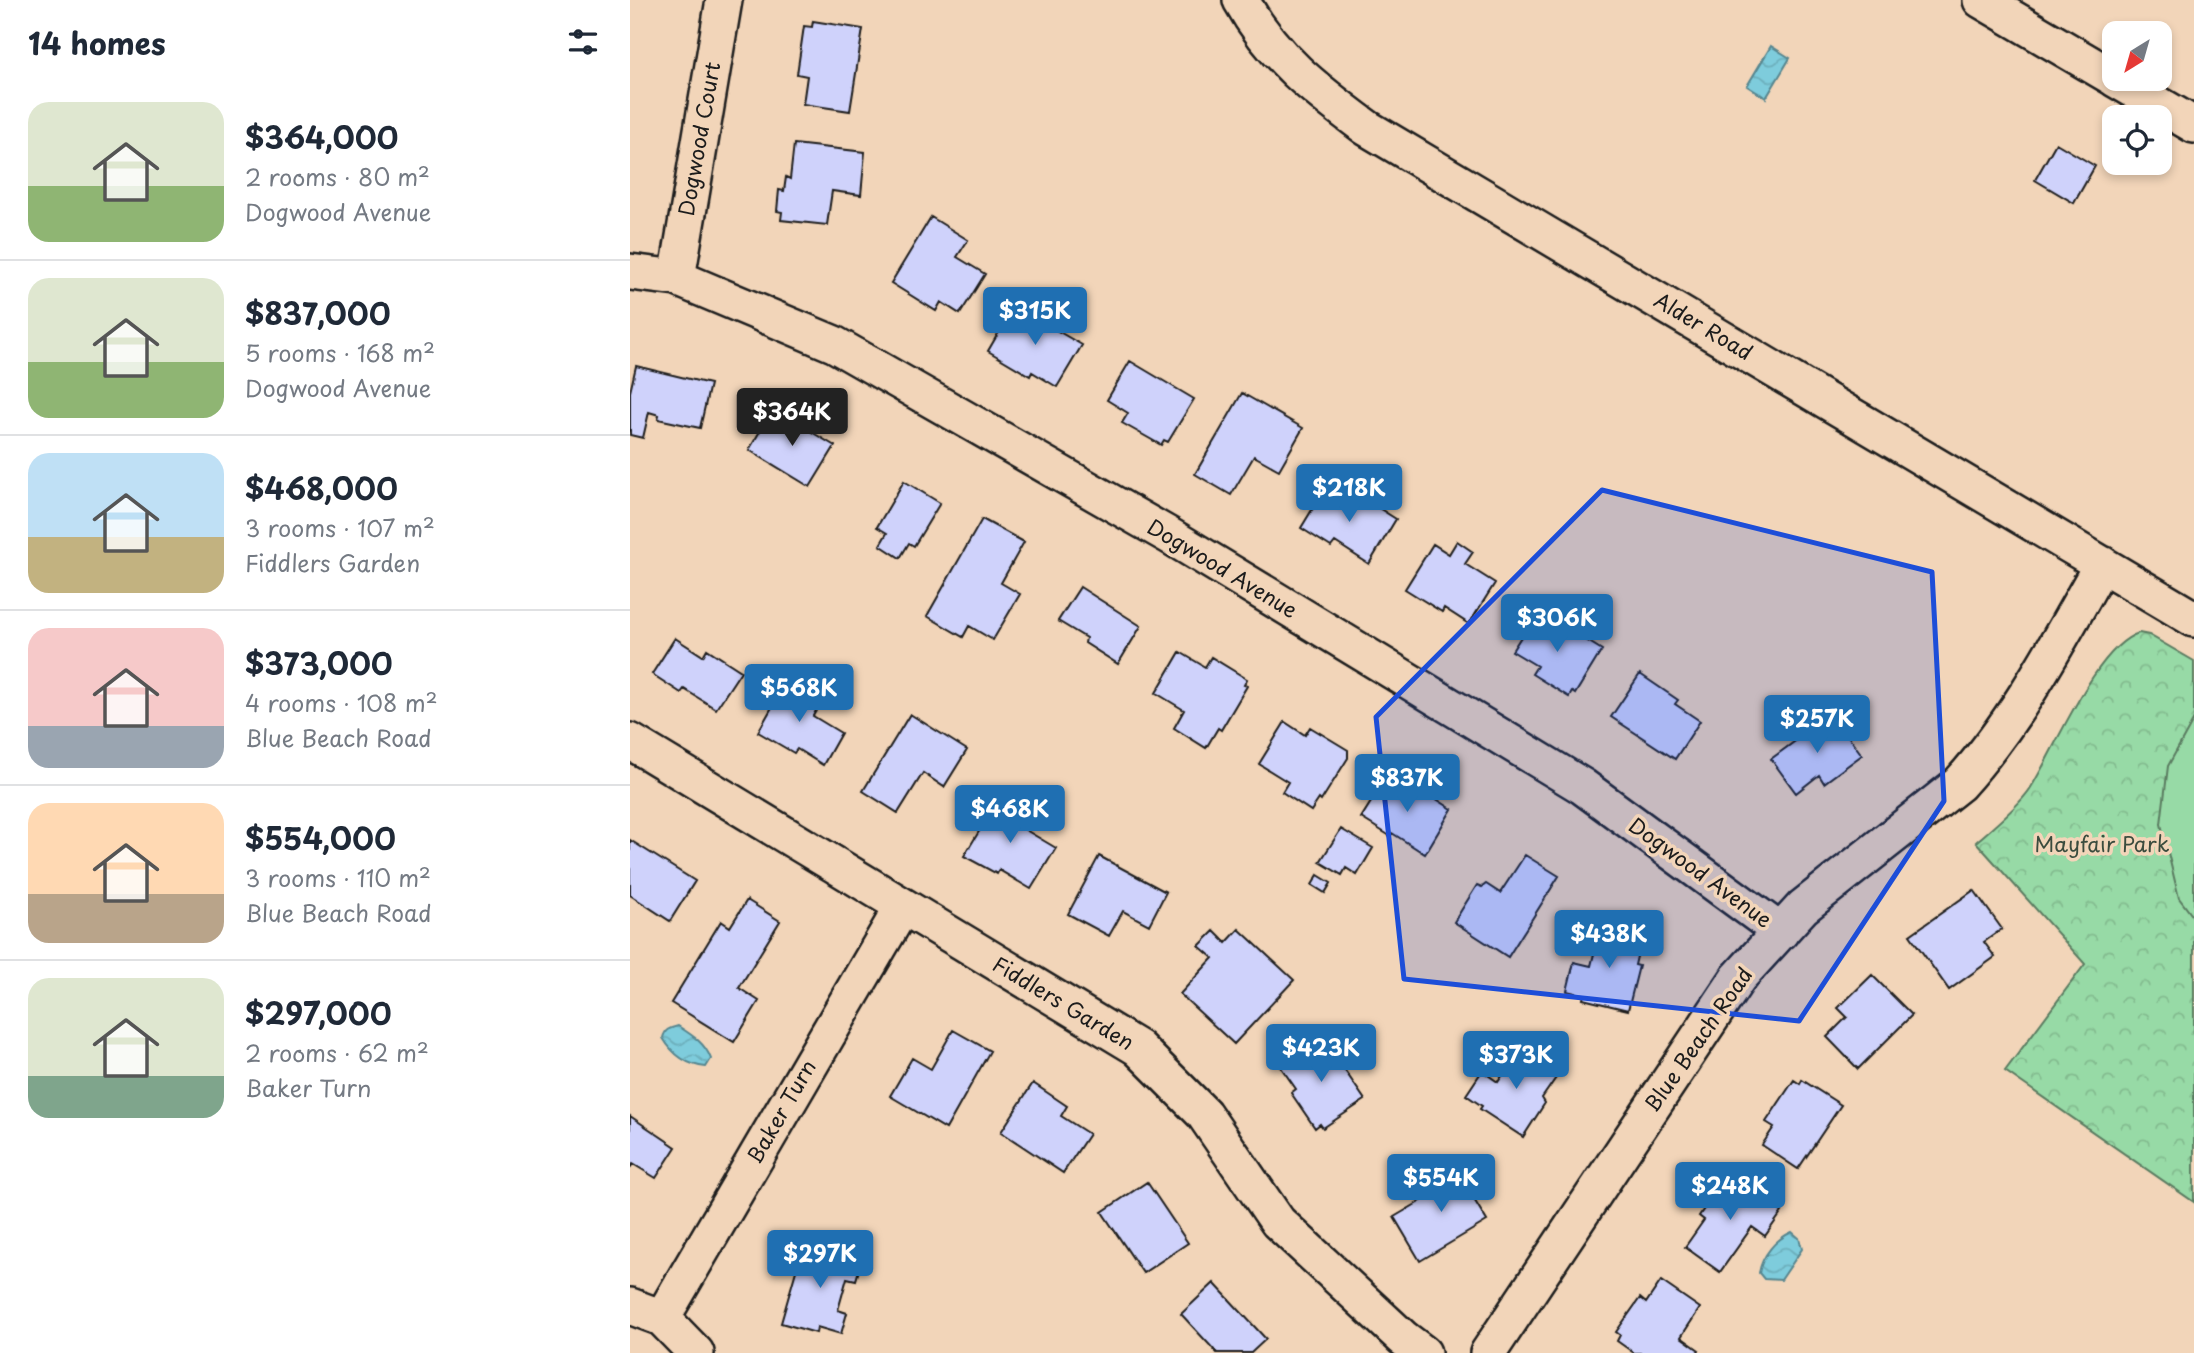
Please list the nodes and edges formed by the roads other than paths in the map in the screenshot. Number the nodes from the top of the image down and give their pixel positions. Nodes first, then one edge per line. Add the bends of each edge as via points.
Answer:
1 (724, 0) edge
2 (1241, 0) edge
3 (1981, 0) edge
4 (2102, 70) edge
5 (2137, 91) edge
6 (2194, 125) edge
7 (630, 272) edge
8 (677, 278) junction
9 (2102, 564) junction
10 (2194, 619) edge
11 (630, 741) edge
12 (903, 906) junction
13 (1781, 932) junction
14 (646, 1312) edge
15 (696, 1353) edge
16 (1423, 1353) edge
17 (1488, 1353) edge

1 - 8 street, Dogwood Court
2 - 9 street, Alder Road via 1279,55 1367,128
3 - 4 street
5 - 6 street
7 - 8 street, Dogwood Avenue
8 - 13 street, Dogwood Avenue via 834,344 1170,536 1582,786
9 - 10 street, Alder Road
9 - 13 street, Blue Beach Road via 2027,693 1981,760 1959,784 1803,907
11 - 12 street, Fiddlers Garden
12 - 14 street, Baker Turn
12 - 16 street, Fiddlers Garden via 1138,1048 1205,1114 1278,1222
13 - 17 street, Blue Beach Road via 1738,978
14 - 15 street

